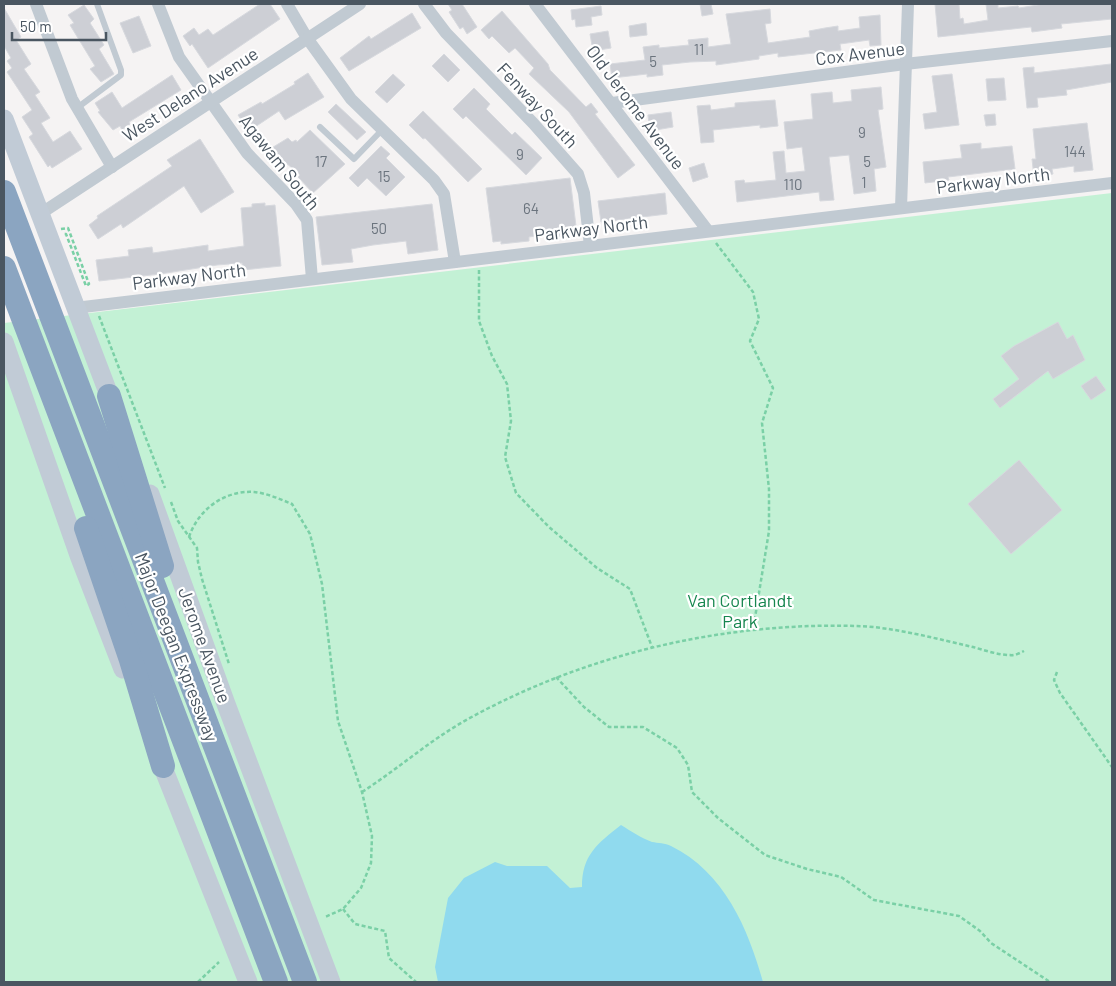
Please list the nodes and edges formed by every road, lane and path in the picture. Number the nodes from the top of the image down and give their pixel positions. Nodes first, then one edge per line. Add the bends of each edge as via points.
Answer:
1 (36, 4) edge
2 (97, 4) edge
3 (158, 4) edge
4 (287, 4) edge
5 (360, 4) edge
6 (424, 4) edge
7 (535, 4) edge
8 (908, 4) edge
9 (307, 38) junction
10 (1112, 40) edge
11 (905, 64) junction
12 (210, 102) junction
13 (612, 103) junction
14 (77, 108) junction
15 (4, 119) edge
16 (320, 127) dead end
17 (382, 130) junction
18 (112, 167) junction
19 (1112, 183) edge
20 (4, 192) edge
21 (901, 208) junction
22 (40, 214) junction
23 (708, 232) junction
24 (590, 246) junction
25 (479, 259) junction
26 (455, 262) junction
27 (4, 268) edge
28 (312, 279) junction
29 (75, 308) junction
30 (4, 342) edge
31 (109, 396) junction
32 (53, 398) junction
33 (189, 537) dead end
34 (753, 630) junction
35 (652, 647) junction
36 (1024, 651) dead end
37 (1057, 672) dead end
38 (556, 677) junction
39 (200, 706) junction
40 (163, 766) junction
41 (1112, 767) edge
42 (362, 792) junction
43 (343, 909) junction
44 (325, 917) dead end
45 (219, 962) dead end
46 (198, 982) edge
47 (248, 982) edge
48 (276, 982) edge
49 (305, 982) edge
50 (331, 982) edge
51 (416, 982) edge
52 (1050, 982) edge

1 - 14 street
2 - 14 lane via 121,75
3 - 12 street, Agawam South via 179,57
4 - 9 street
5 - 9 street, West Delano Avenue
6 - 24 street, Fenway South via 446,33 578,174 584,193
7 - 13 street, Old Jerome Avenue
8 - 11 street
9 - 12 street, West Delano Avenue
9 - 17 street via 350,99
10 - 11 street, Cox Avenue
11 - 13 street, Cox Avenue
11 - 21 street
12 - 18 street, West Delano Avenue
12 - 28 street, Agawam South via 247,153 303,212 309,225
13 - 23 street, Old Jerome Avenue
14 - 18 street
15 - 22 main road, Jerome Avenue
16 - 17 lane via 354,159
17 - 26 street via 434,180 444,194
18 - 22 street, West Delano Avenue
19 - 21 street, Parkway North
20 - 39 highway, Major Deegan Expressway
21 - 23 street, Parkway North
22 - 29 main road, Jerome Avenue
23 - 24 street, Parkway North
23 - 34 path via 753,292 759,319 750,341 773,388 762,423 769,488 769,531
24 - 25 street, Parkway North
25 - 26 street, Parkway North
25 - 35 path via 479,320 492,356 507,384 511,421 505,457 516,494 597,568 630,589
26 - 28 street, Parkway North
27 - 32 highway
28 - 29 street, Parkway North
29 - 31 main road, Jerome Avenue
30 - 40 main road via 94,597
31 - 39 highway via 181,619
31 - 50 main road, Jerome Avenue via 155,506
32 - 40 highway via 72,486
32 - 48 highway, Major Deegan Expressway
33 - 42 path via 203,512 230,496 254,492 292,504 310,534 322,584 338,721
34 - 35 path
34 - 36 path via 862,626 1011,656
35 - 38 path
37 - 41 path via 1054,680 1060,693
38 - 42 path via 467,719
38 - 52 path via 584,707 609,727 642,727 677,748 688,765 692,792 718,818 765,855 841,877 874,900 959,916 991,943
39 - 49 highway, Major Deegan Expressway
40 - 47 main road
42 - 43 path via 372,836 371,863 361,888
43 - 44 path
43 - 51 path via 355,924 385,931 389,958
45 - 46 path

